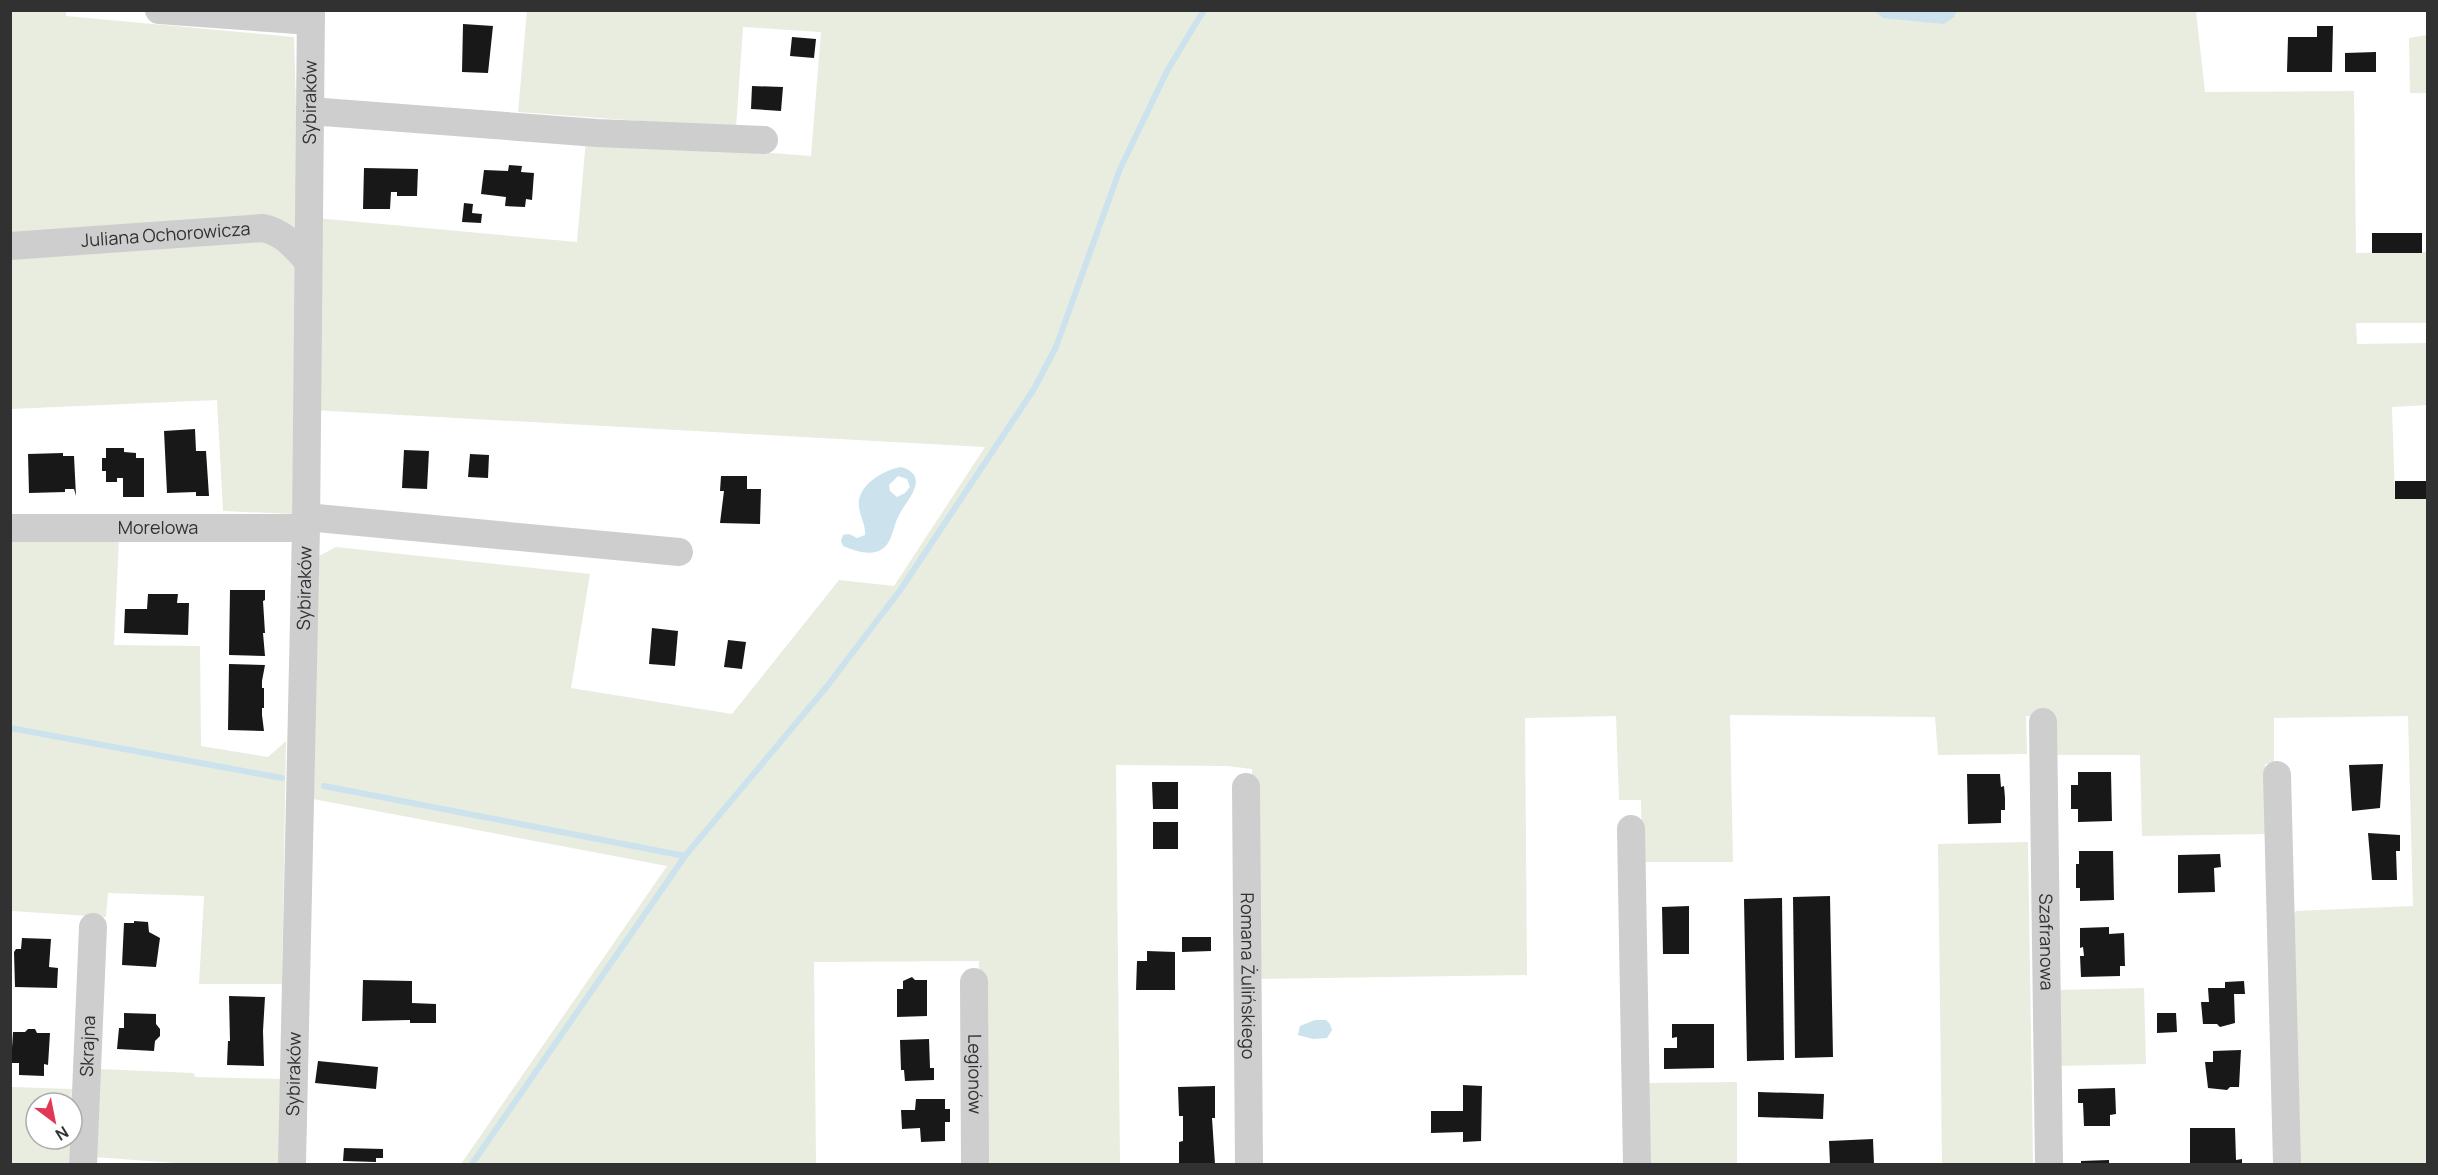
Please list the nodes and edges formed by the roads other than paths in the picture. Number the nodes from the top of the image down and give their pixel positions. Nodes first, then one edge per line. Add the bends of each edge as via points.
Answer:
1 (159, 10) edge
2 (311, 16) edge
3 (310, 111) junction
4 (764, 140) dead end
5 (10, 246) edge
6 (308, 261) junction
7 (306, 522) junction
8 (10, 528) edge
9 (679, 552) dead end
10 (2043, 722) dead end
11 (2277, 775) dead end
12 (1246, 787) dead end
13 (1631, 829) dead end
14 (93, 927) dead end
15 (974, 982) dead end
16 (83, 1164) edge
17 (292, 1164) edge
18 (975, 1164) edge
19 (1249, 1164) edge
20 (1637, 1164) edge
21 (2049, 1164) edge
22 (2287, 1164) edge

1 - 2 street
2 - 3 street, Sybiraków
3 - 4 street
3 - 6 street, Sybiraków
5 - 6 street, Juliana Ochorowicza via 263,228 286,238
6 - 7 street, Sybiraków
7 - 8 street, Morelowa
7 - 9 street, Morelowa
7 - 17 street, Sybiraków
10 - 21 street, Szafranowa
11 - 22 street
12 - 19 street, Romana Żulińskiego
13 - 20 street
14 - 16 street, Skrajna
15 - 18 street, Legionów

